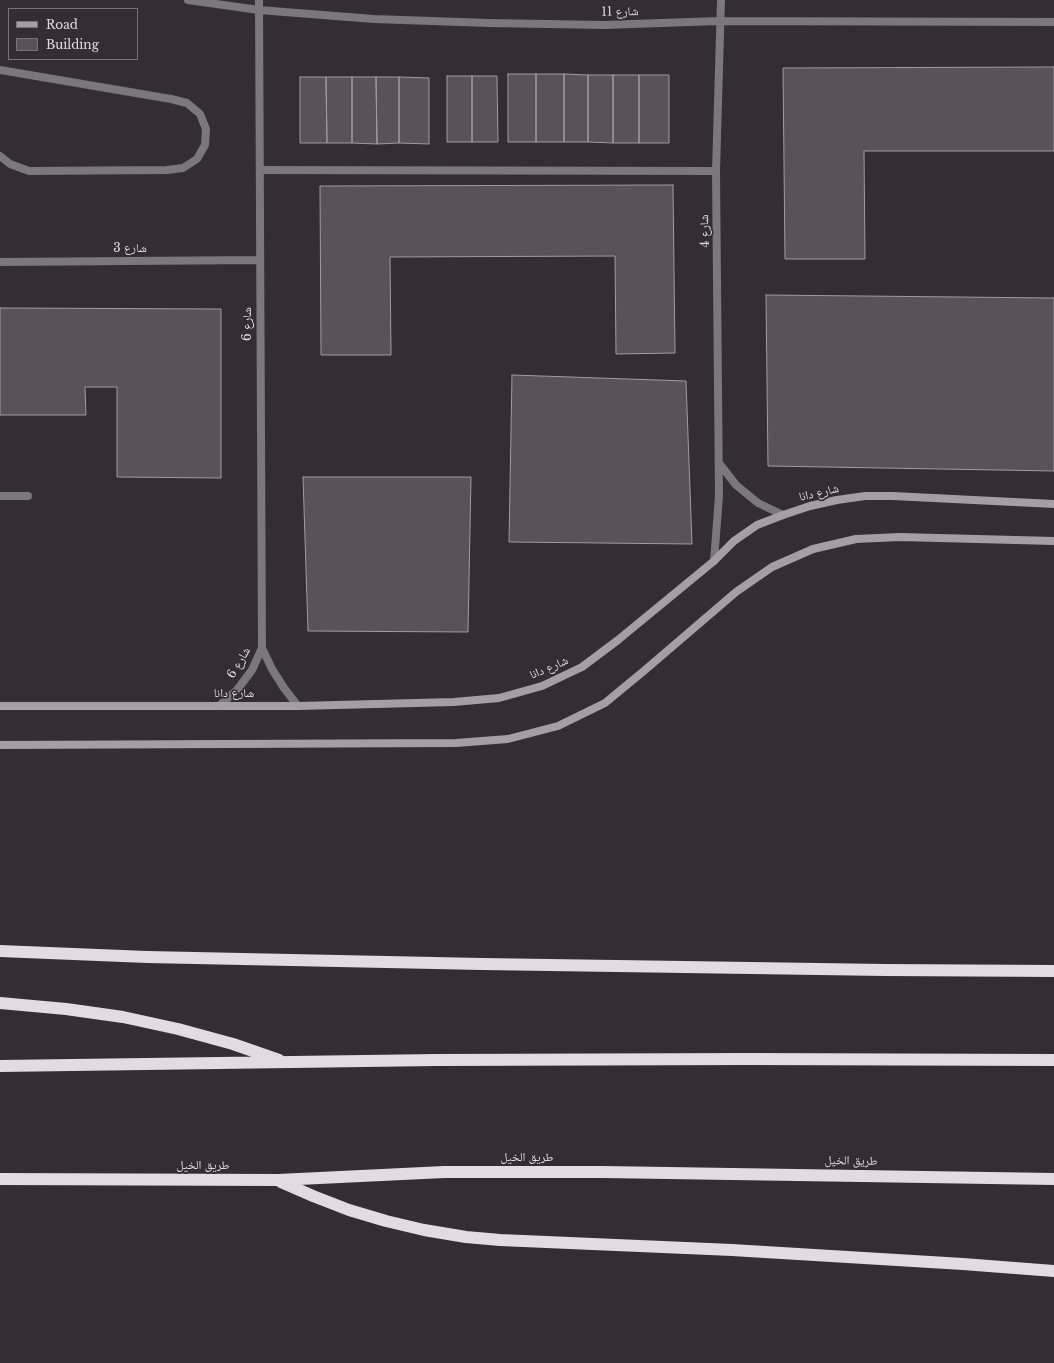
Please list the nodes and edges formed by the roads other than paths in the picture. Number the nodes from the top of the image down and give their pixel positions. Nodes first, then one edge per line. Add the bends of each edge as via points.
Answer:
1 (188, 0) edge
2 (259, 0) edge
3 (721, 0) edge
4 (259, 10) junction
5 (719, 21) junction
6 (1054, 22) edge
7 (0, 70) edge
8 (0, 156) edge
9 (260, 170) junction
10 (716, 171) junction
11 (260, 260) junction
12 (0, 262) edge
13 (719, 463) junction
14 (0, 496) edge
15 (28, 496) dead end
16 (1054, 504) edge
17 (783, 515) junction
18 (1054, 541) edge
19 (714, 561) junction
20 (262, 648) junction
21 (0, 706) edge
22 (219, 706) junction
23 (298, 706) junction
24 (0, 745) edge
25 (0, 951) edge
26 (1054, 971) edge
27 (0, 1003) edge
28 (1054, 1060) edge
29 (288, 1063) junction
30 (0, 1066) edge
31 (0, 1179) edge
32 (1054, 1179) edge
33 (278, 1180) junction
34 (1054, 1271) edge

1 - 4 street, شارع 11
2 - 4 street, شارع 6
3 - 5 street, شارع 4
4 - 5 street, شارع 11 via 489,24 604,25
4 - 9 street, شارع 6
5 - 6 street, شارع 11
5 - 10 street, شارع 4
7 - 8 street via 187,103 200,114 206,129 205,145 197,159 183,168 29,171 10,164
9 - 10 street
9 - 11 street, شارع 6
10 - 13 street, شارع 4
11 - 12 street, شارع 3
11 - 20 street, شارع 6
13 - 17 street via 736,485 758,503
13 - 19 street, شارع 4
14 - 15 street
16 - 17 street, شارع دانا via 865,496 810,506
17 - 19 street, شارع دانا via 757,525 734,541
18 - 24 street via 900,537 856,539 813,550 772,567 736,592 604,703 558,726 508,739 456,743
19 - 23 street, شارع دانا via 582,667 542,686 499,698 454,702
20 - 22 street, شارع 6 via 237,690
20 - 23 street, شارع 6 via 272,669
21 - 22 street, شارع دانا
22 - 23 street, شارع دانا
25 - 26 highway via 474,964
27 - 29 highway via 123,1017 178,1029
28 - 29 highway via 445,1060
29 - 30 highway
31 - 33 highway, طريق الخيل
32 - 33 highway, طريق الخيل via 721,1173 444,1172
33 - 34 highway via 349,1210 424,1230 466,1237 739,1250

